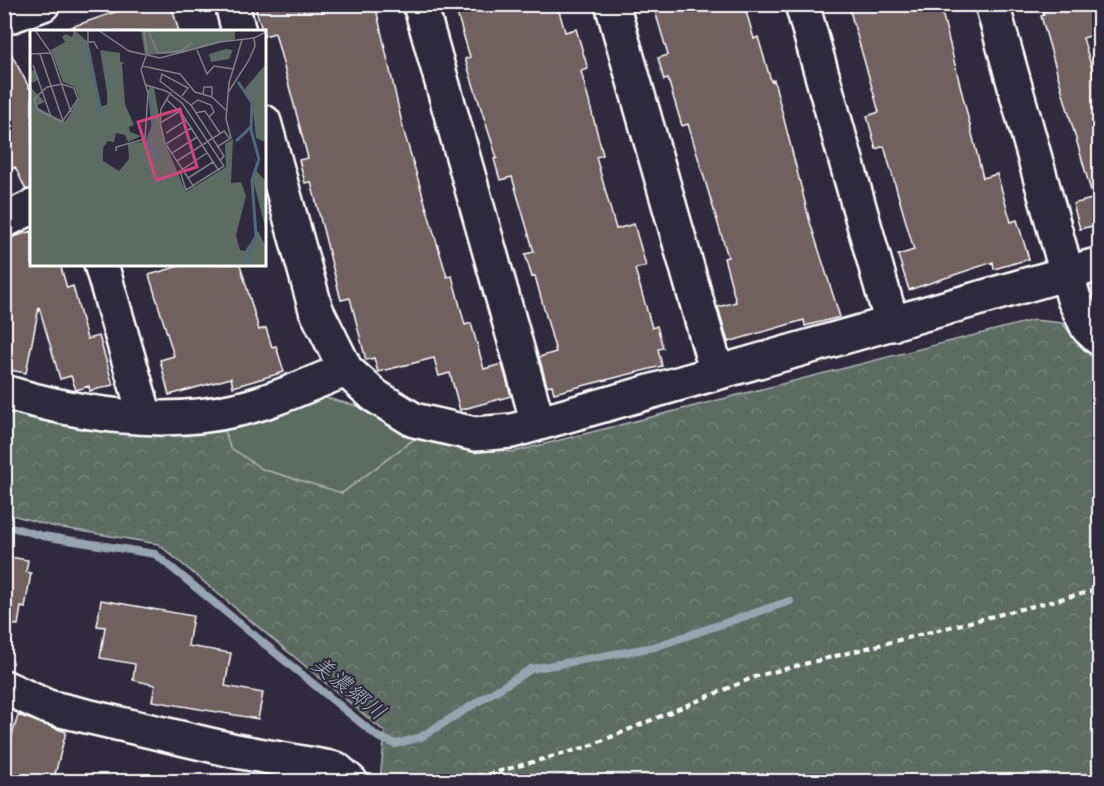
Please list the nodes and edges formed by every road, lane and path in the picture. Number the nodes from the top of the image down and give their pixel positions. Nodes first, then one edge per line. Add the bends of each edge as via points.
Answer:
1 (232, 4) edge
2 (420, 4) edge
3 (612, 4) edge
4 (802, 4) edge
5 (992, 4) edge
6 (238, 30) edge
7 (266, 129) edge
8 (30, 208) edge
9 (4, 221) edge
10 (1100, 264) edge
11 (102, 266) edge
12 (1068, 273) junction
13 (892, 324) junction
14 (1100, 339) edge
15 (346, 370) junction
16 (717, 374) junction
17 (4, 392) edge
18 (145, 416) junction
19 (538, 423) junction
20 (1100, 589) edge
21 (4, 687) edge
22 (351, 782) edge
23 (383, 782) edge

1 - 6 street
2 - 19 street
3 - 16 street
4 - 13 street
5 - 12 street
7 - 15 street via 316,310
8 - 9 street
10 - 12 street
11 - 18 street
12 - 13 street
12 - 14 street via 1079,309
13 - 16 street
15 - 18 street via 239,409 176,418
15 - 19 street via 375,396 414,420 475,434
16 - 19 street
17 - 18 street via 61,409
20 - 23 path via 757,676 587,747 486,775
21 - 22 street via 48,706 236,751 336,769

